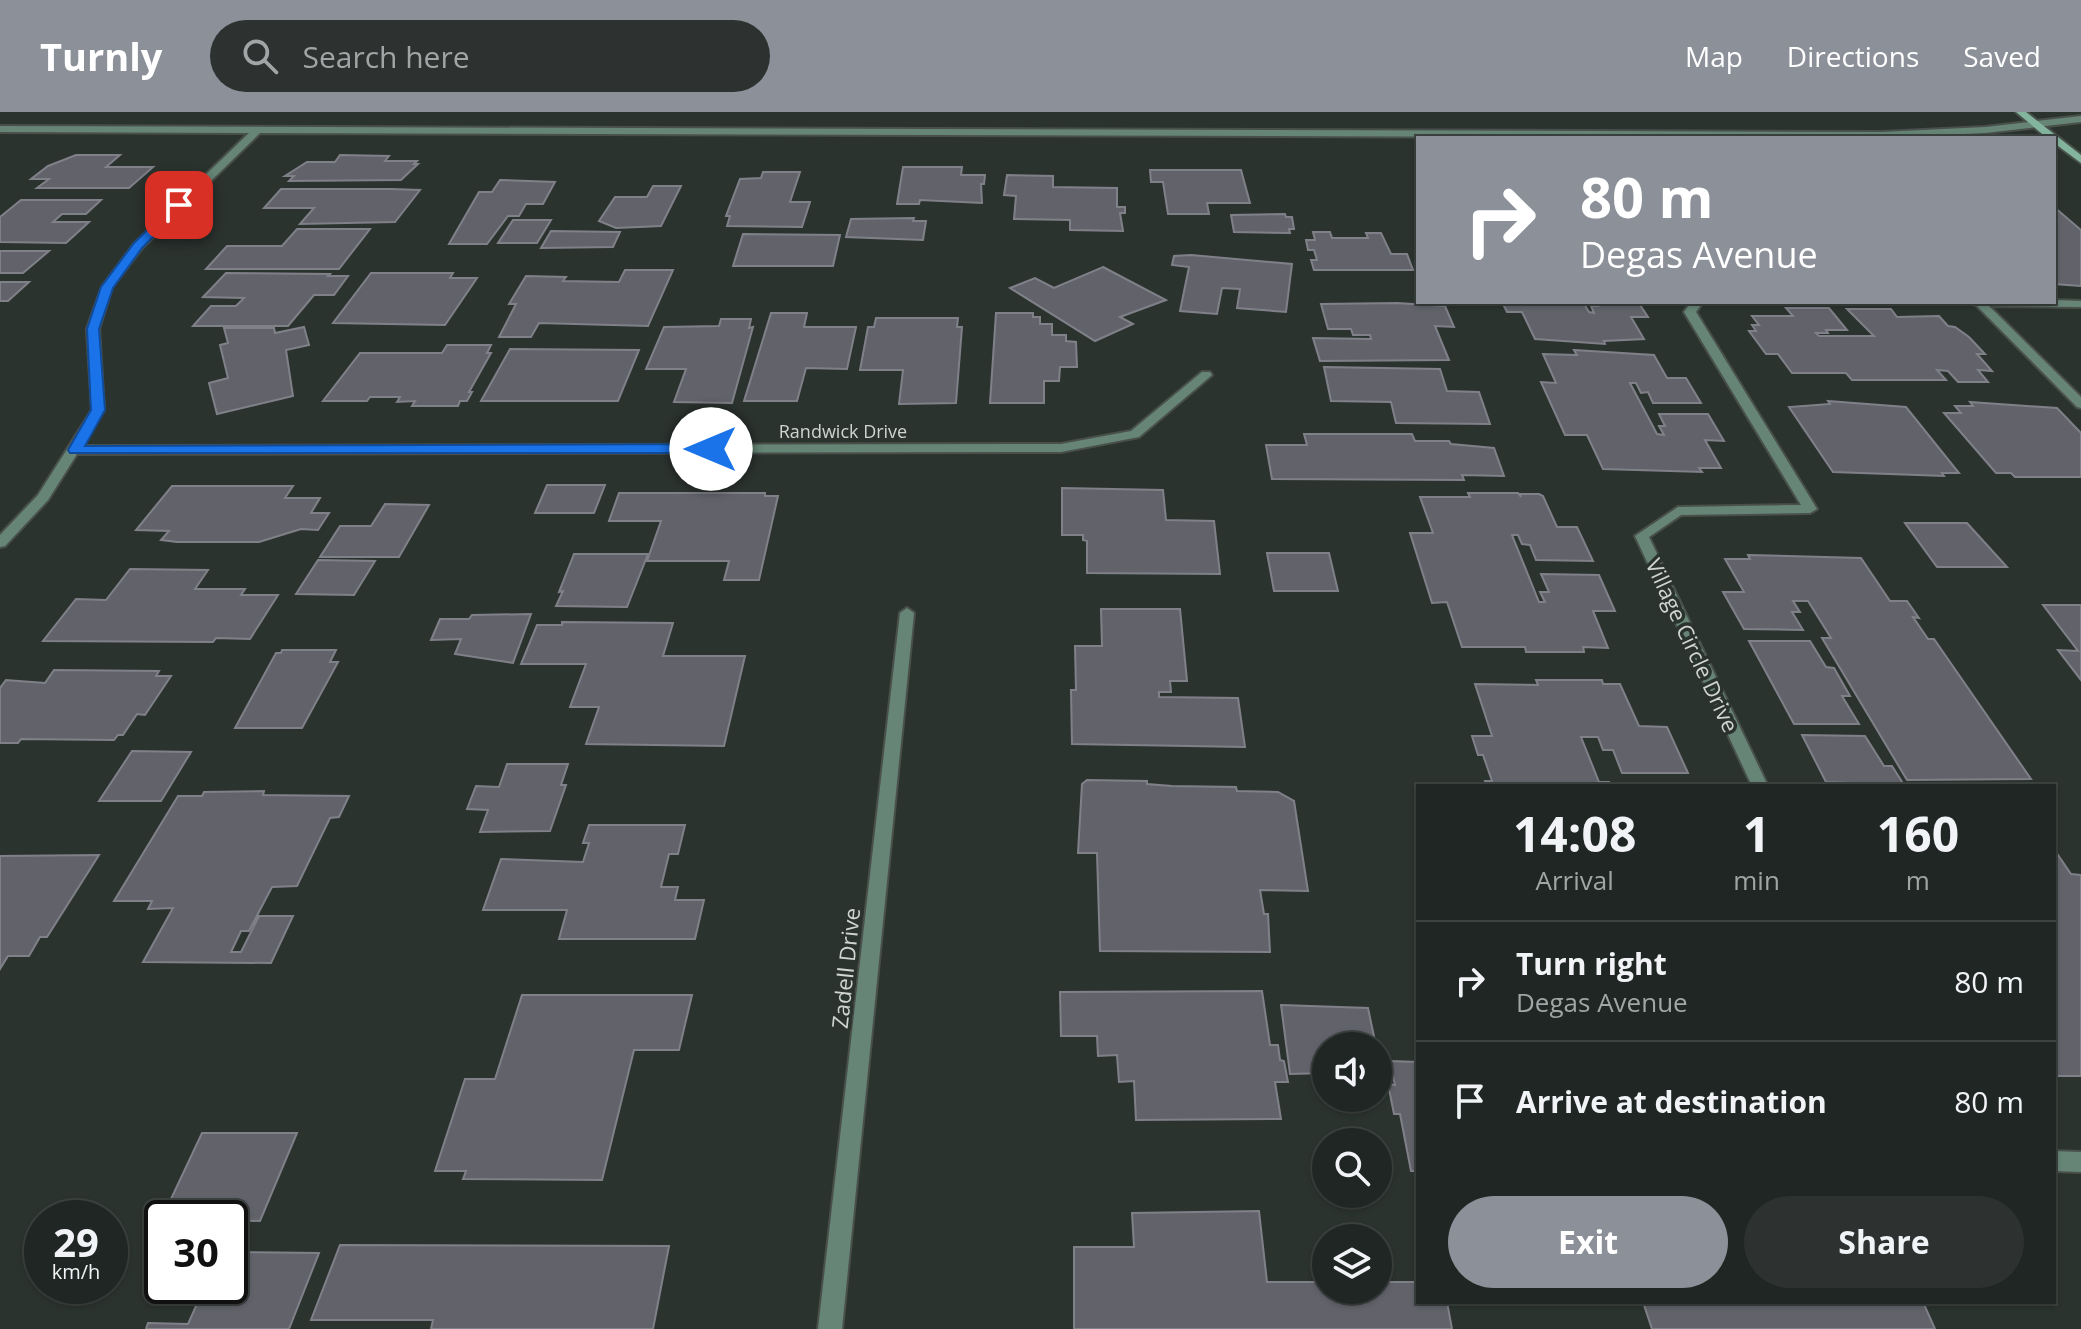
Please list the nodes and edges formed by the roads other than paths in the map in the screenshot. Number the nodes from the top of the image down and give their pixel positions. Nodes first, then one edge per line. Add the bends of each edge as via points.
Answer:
1 (2020, 112) edge
2 (2081, 119) edge
3 (2035, 124) junction
4 (0, 129) edge
5 (257, 130) junction
6 (2051, 136) edge
7 (2056, 140) edge
8 (2081, 160) edge
9 (1696, 304) edge
10 (1981, 304) joint
11 (2081, 304) edge
12 (1206, 375) dead end
13 (2081, 404) edge
14 (75, 450) junction
15 (0, 543) edge
16 (907, 613) dead end
17 (1759, 784) edge
18 (2056, 1161) edge
19 (2081, 1162) edge
20 (830, 1329) edge

1 - 3 main road
2 - 3 street
3 - 5 street via 1882,135
3 - 6 main road
4 - 5 street
5 - 14 street via 138,246 107,287 93,329 98,410
7 - 8 main road
9 - 17 street, Village Circle Drive via 1690,312 1810,509 1678,511 1642,536
10 - 11 street
10 - 13 street
12 - 14 street, Randwick Drive via 1135,434 1061,448
14 - 15 street via 43,497
16 - 20 street, Zadell Drive
18 - 19 street

